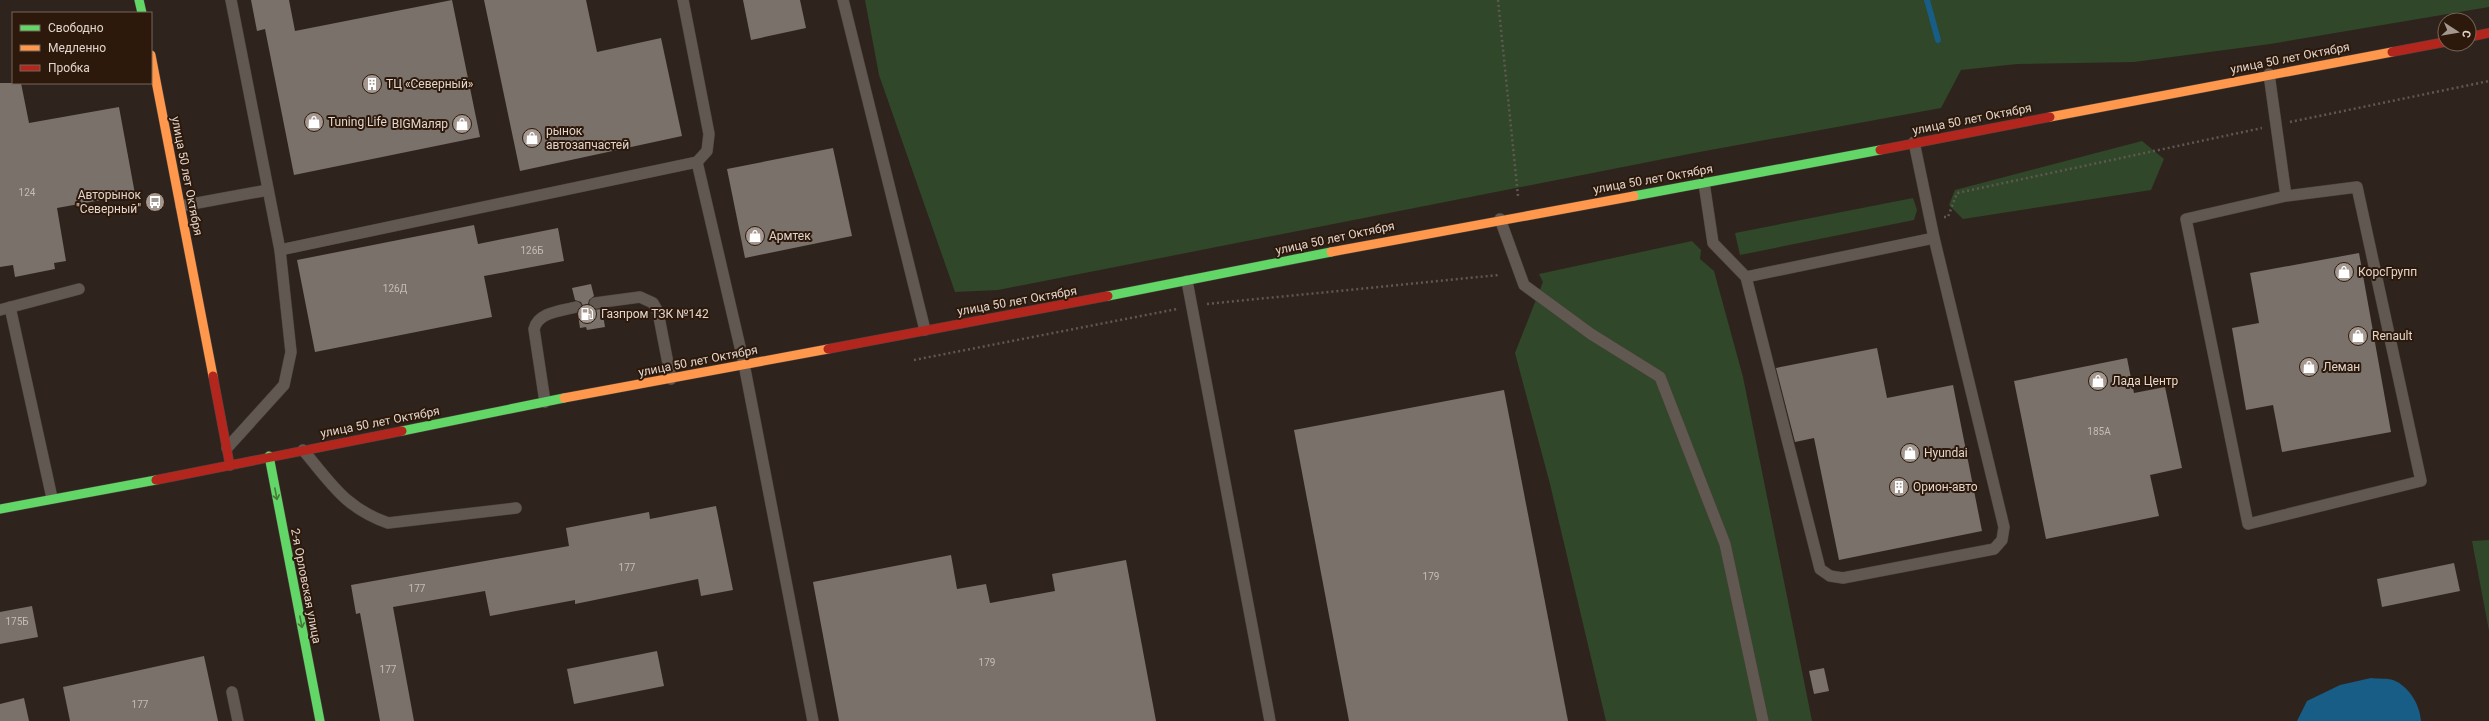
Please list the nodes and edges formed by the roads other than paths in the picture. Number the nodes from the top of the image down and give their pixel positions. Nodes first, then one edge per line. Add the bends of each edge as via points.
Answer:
1 (139, 0) edge
2 (231, 0) edge
3 (683, 0) edge
4 (843, 0) edge
5 (142, 12) edge
6 (2489, 33) edge
7 (2477, 35) edge
8 (2437, 43) edge
9 (152, 60) edge
10 (2269, 74) junction
11 (1914, 142) junction
12 (697, 162) junction
13 (1704, 183) junction
14 (268, 190) junction
15 (2286, 196) junction
16 (181, 206) junction
17 (1500, 218) junction
18 (1934, 238) junction
19 (280, 250) junction
20 (1746, 277) junction
21 (1187, 281) junction
22 (79, 289) dead end
23 (595, 303) dead end
24 (576, 307) dead end
25 (5, 308) edge
26 (925, 330) junction
27 (744, 364) junction
28 (671, 380) junction
29 (545, 402) junction
30 (227, 448) junction
31 (302, 450) junction
32 (269, 456) junction
33 (230, 466) junction
34 (52, 498) junction
35 (516, 508) dead end
36 (0, 509) edge
37 (232, 692) dead end
38 (238, 721) edge
39 (320, 721) edge
40 (813, 721) edge
41 (1270, 721) edge
42 (1764, 721) edge

1 - 5 main road
2 - 14 lane
3 - 12 lane via 709,134 707,150
4 - 26 lane
6 - 7 main road
8 - 10 main road, улица 50 лет Октября
9 - 16 main road, улица 50 лет Октября
10 - 11 main road, улица 50 лет Октября
10 - 15 lane
11 - 13 main road, улица 50 лет Октября
11 - 18 lane via 1923,175
12 - 19 lane
12 - 27 lane
13 - 17 main road, улица 50 лет Октября
13 - 20 lane via 1712,243
14 - 16 lane
14 - 19 lane
15 - 15 lane via 2186,219 2248,524 2421,481 2357,187
16 - 30 main road, улица 50 лет Октября
17 - 21 main road, улица 50 лет Октября
17 - 42 lane via 1524,285 1591,334 1660,377 1725,544
18 - 20 lane
18 - 20 lane via 2004,527 2002,540 1994,549 1843,578 1830,576 1820,569
19 - 30 lane via 291,352 284,384
21 - 26 main road, улица 50 лет Октября
21 - 41 lane
22 - 25 lane
23 - 28 lane via 640,297 653,303 658,312
24 - 29 lane via 540,317 536,322 534,329
25 - 34 lane
26 - 27 main road, улица 50 лет Октября
27 - 28 main road, улица 50 лет Октября
27 - 40 lane
28 - 29 main road, улица 50 лет Октября
29 - 31 main road, улица 50 лет Октября
30 - 33 main road, улица 50 лет Октября
31 - 32 main road, улица 50 лет Октября
31 - 35 lane via 350,505 369,516 388,522
32 - 33 main road, улица 50 лет Октября
32 -> 39 main road, 2-я Орловская улица
33 - 34 main road, улица 50 лет Октября
34 - 36 main road, улица 50 лет Октября
37 - 38 lane

